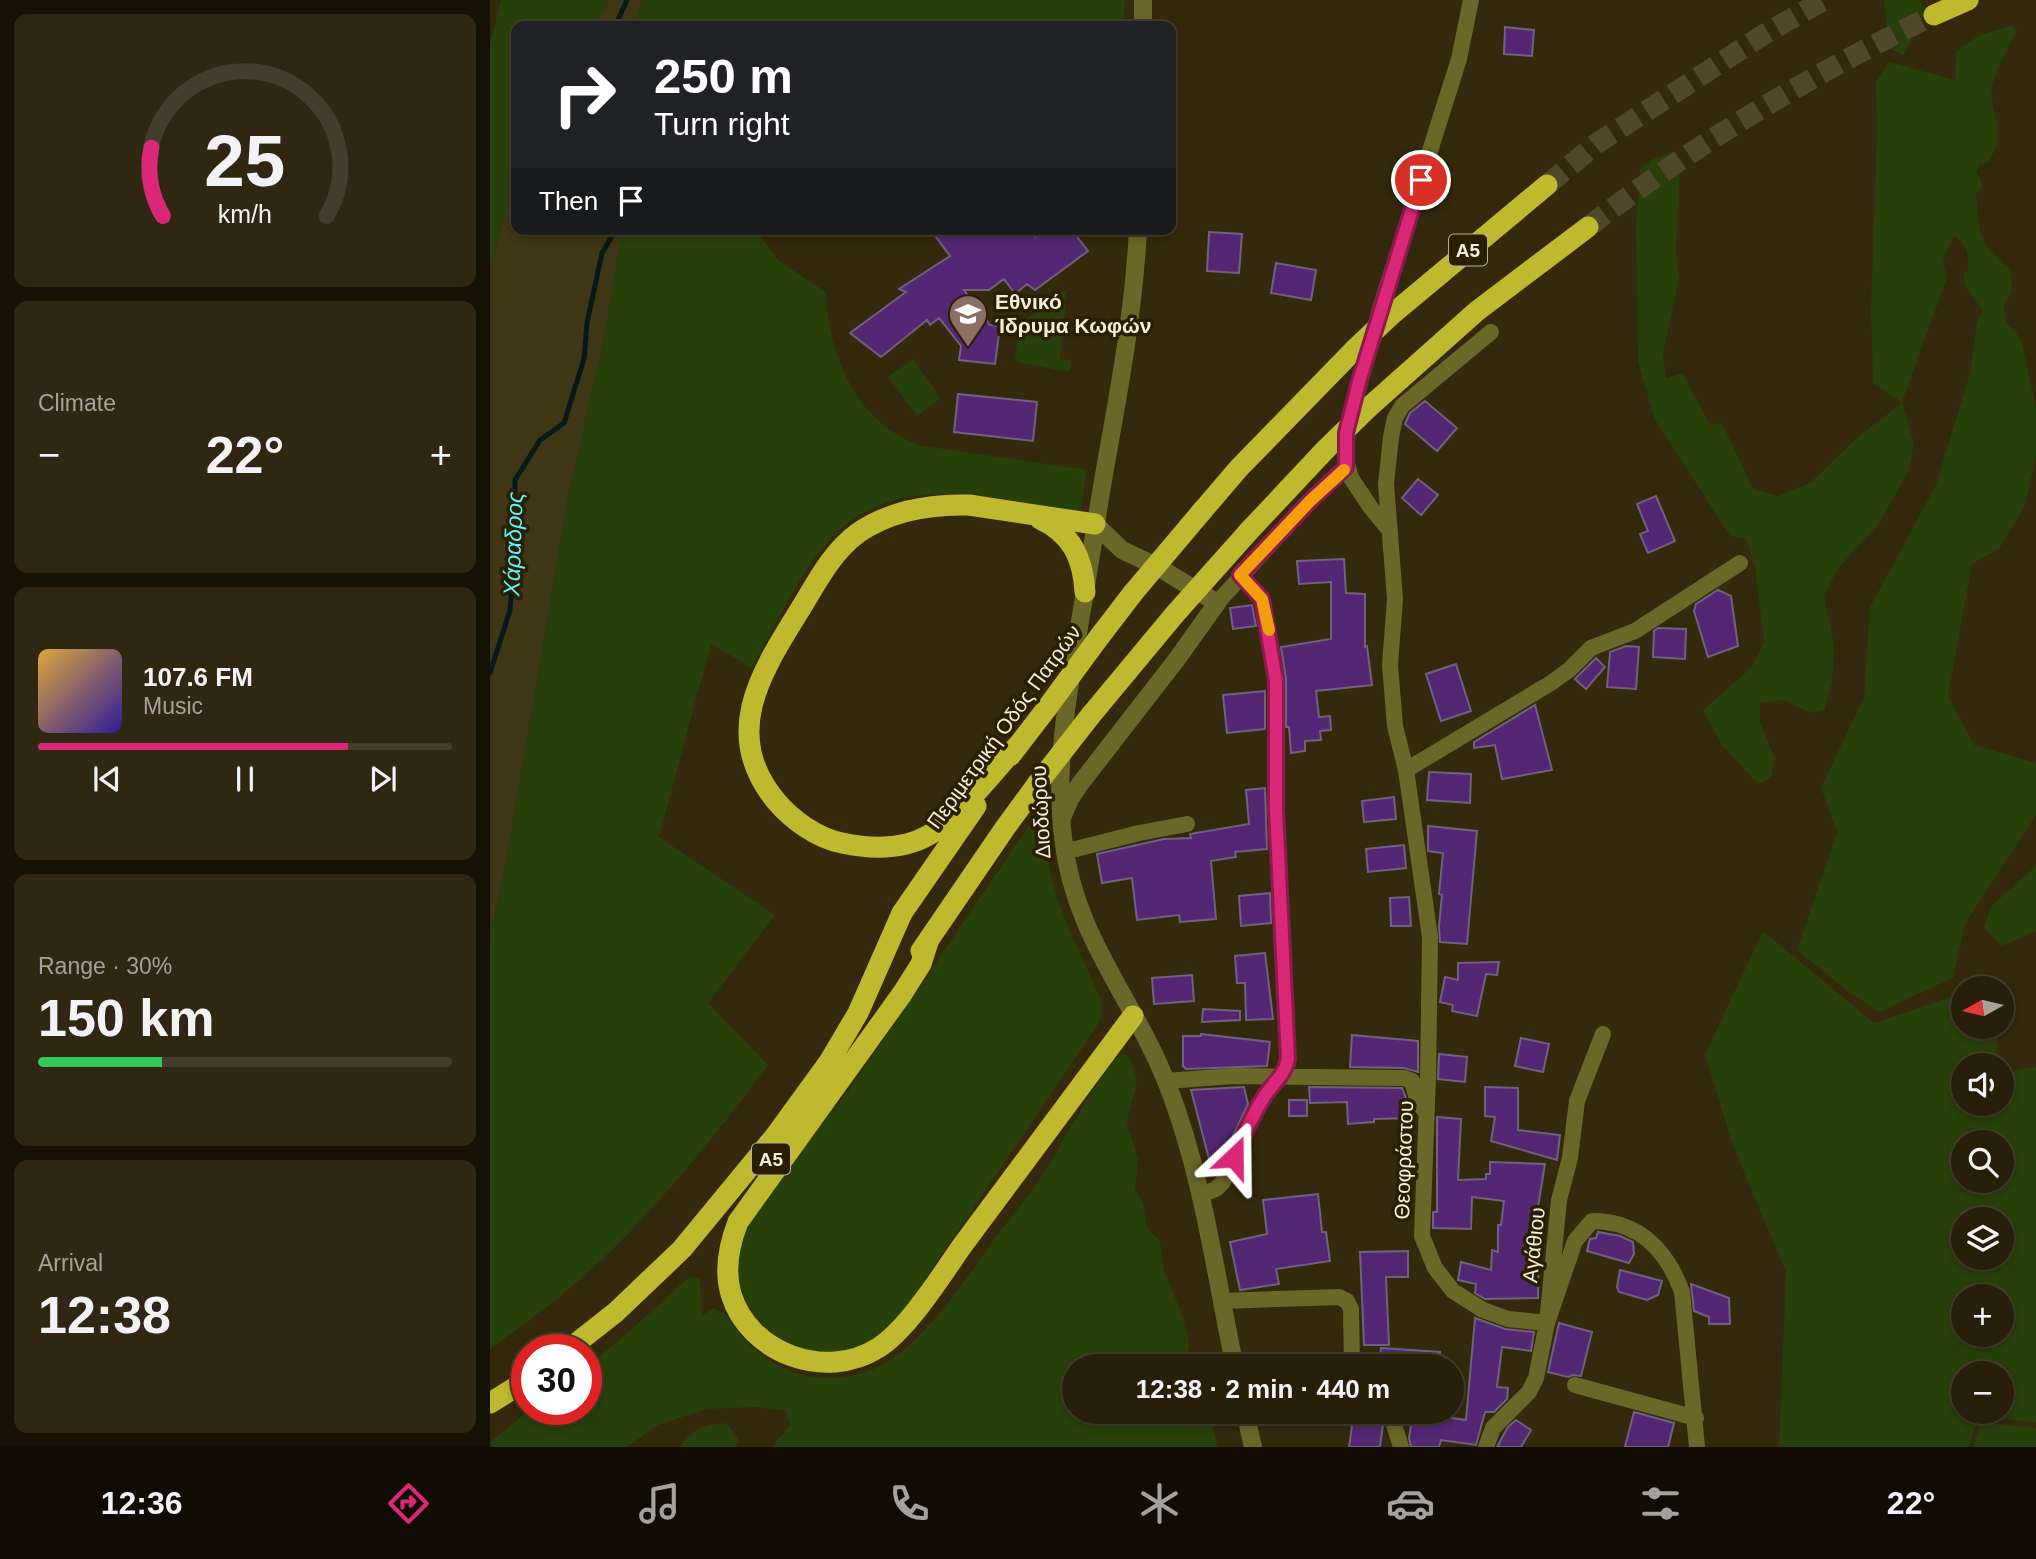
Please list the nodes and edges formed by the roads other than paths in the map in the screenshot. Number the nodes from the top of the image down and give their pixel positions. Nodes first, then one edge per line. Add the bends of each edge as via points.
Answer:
1 (1143, 0) edge
2 (1471, 0) edge
3 (1968, 0) edge
4 (1934, 15) tunnel mouth
5 (1143, 21) edge
6 (1547, 185) tunnel mouth
7 (1588, 227) tunnel mouth
8 (1138, 235) edge
9 (1491, 332) dead end
10 (1346, 467) junction
11 (1025, 513) junction
12 (1095, 524) junction
13 (1390, 531) junction
14 (1740, 563) dead end
15 (1240, 575) junction
16 (1085, 592) junction
17 (1217, 603) junction
18 (1018, 744) junction
19 (1406, 770) junction
20 (1061, 821) junction
21 (1187, 824) dead end
22 (1065, 852) junction
23 (928, 942) junction
24 (1133, 1016) junction
25 (1602, 1034) dead end
26 (1281, 1076) junction
27 (1166, 1081) junction
28 (1427, 1112) junction
29 (1200, 1195) junction
30 (1221, 1301) junction
31 (1547, 1323) junction
32 (588, 1334) edge
33 (602, 1337) edge
34 (1233, 1354) edge
35 (1352, 1354) edge
36 (1575, 1385) dead end
37 (511, 1390) edge
38 (490, 1403) edge
39 (511, 1405) edge
40 (1696, 1418) junction
41 (490, 1419) edge
42 (1248, 1424) edge
43 (1394, 1424) edge
44 (1253, 1447) edge
45 (1401, 1447) edge
46 (1486, 1447) edge
47 (1697, 1447) edge

1 - 5 street
2 - 10 street via 1459,59 1361,375 1346,433
3 - 4 highway
6 - 18 highway, Περιμετρική Οδός Πατρών / Α5, bridge via 1390,316 1239,468 1133,593
7 - 23 highway, Α5, bridge via 1476,311 1368,408 1249,531 1091,715 1005,828
8 - 12 street, Διοδώρου via 1133,296
9 - 13 street, Θεοφράστου via 1402,406 1395,418 1386,484
10 - 13 street
10 - 15 street
11 - 12 highway
11 - 16 highway via 1057,527 1073,546
11 - 18 highway via 969,505 930,506 895,514 847,541 766,665 749,721 749,743 759,775 780,806 821,836 864,847 900,845 929,835
12 - 16 street, Διοδώρου
12 - 17 street via 1122,550
13 - 19 street, Θεοφράστου via 1395,598 1390,665 1395,726
14 - 19 street via 1635,631 1591,648 1551,683
15 - 17 street
15 - 26 street via 1262,599 1276,681 1276,809 1288,1054
16 - 20 street, Διοδώρου via 1063,725
17 - 20 street via 1080,784
18 - 32 highway, Περιμετρική Οδός Πατρών / Α5 via 902,914 858,1013 776,1135 682,1249
19 - 28 street, Θεοφράστου via 1430,937
20 - 22 street, Διοδώρου
21 - 22 street
22 - 24 street, Διοδώρου via 1084,922
23 - 24 highway via 921,964 902,994 733,1235 729,1279 739,1312 769,1345 795,1359 847,1360 886,1343
23 - 33 highway, Α5 via 722,1221 658,1289
24 - 27 street, Διοδώρου
25 - 31 street, Αγάθιου via 1577,1101 1559,1200
26 - 27 street
26 - 28 street via 1404,1078 1412,1081
26 - 29 street via 1252,1117 1223,1182
27 - 29 street, Διοδώρου
28 - 31 street, Θεοφράστου via 1422,1236 1435,1268 1453,1291 1483,1310 1508,1320
29 - 30 street, Διοδώρου
30 - 34 street, Διοδώρου
30 - 35 street via 1339,1297 1351,1309
31 - 40 street via 1575,1241 1592,1221 1611,1221 1642,1235 1674,1271 1682,1292
31 - 46 street, Αγάθιου via 1536,1378 1529,1392 1493,1428
36 - 40 street
37 - 38 highway
39 - 41 highway
40 - 47 street
42 - 44 street
43 - 45 street

